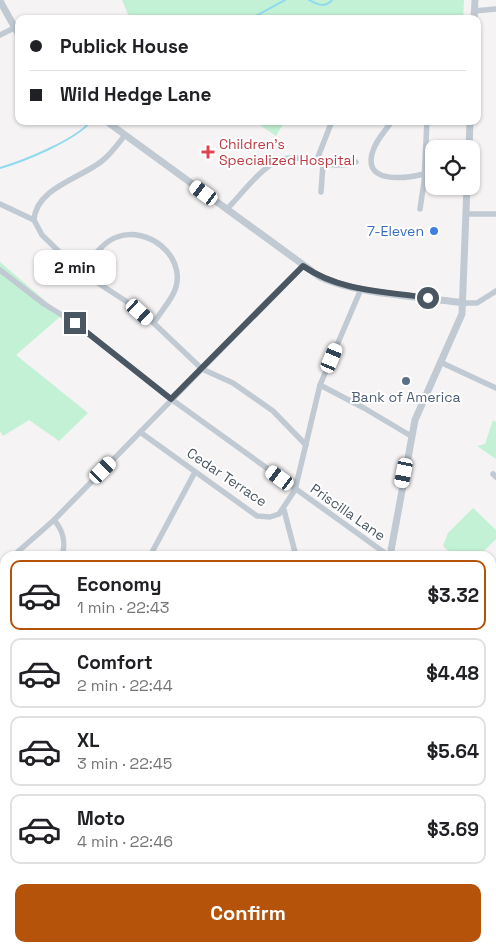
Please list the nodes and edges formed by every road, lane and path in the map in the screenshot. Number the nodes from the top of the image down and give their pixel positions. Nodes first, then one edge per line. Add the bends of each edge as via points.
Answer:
1 (475, 0) edge
2 (0, 1) edge
3 (496, 9) edge
4 (474, 15) edge
5 (14, 28) joint
6 (0, 35) edge
7 (111, 125) edge
8 (330, 125) edge
9 (389, 125) edge
10 (427, 125) edge
11 (470, 125) edge
12 (125, 135) junction
13 (469, 140) edge
14 (316, 162) junction
15 (356, 162) dead end
16 (323, 164) junction
17 (424, 174) junction
18 (320, 192) dead end
19 (467, 195) edge
20 (0, 204) edge
21 (227, 210) junction
22 (420, 210) dead end
23 (466, 214) junction
24 (496, 214) edge
25 (34, 220) junction
26 (303, 266) junction
27 (0, 270) edge
28 (81, 272) junction
29 (361, 290) junction
30 (496, 291) edge
31 (464, 303) junction
32 (154, 323) junction
33 (440, 362) junction
34 (202, 369) junction
35 (320, 385) junction
36 (496, 388) edge
37 (171, 399) junction
38 (140, 432) junction
39 (411, 436) junction
40 (306, 445) junction
41 (195, 472) junction
42 (295, 490) junction
43 (284, 510) junction
44 (54, 520) junction
45 (19, 551) edge
46 (63, 551) edge
47 (153, 551) edge
48 (295, 551) edge
49 (382, 551) edge
50 (390, 551) edge

1 - 4 street
2 - 5 street
3 - 4 street
5 - 6 street
7 - 12 street
8 - 14 street
9 - 17 street via 372,154 376,173 384,177 410,178
10 - 17 street
11 - 13 street
12 - 21 street
12 - 25 street via 103,161 50,193 36,211
14 - 16 street
14 - 21 street via 290,158 275,162
15 - 16 street via 341,167
16 - 18 street
17 - 22 street
19 - 23 street
20 - 25 street
21 - 26 street
23 - 24 street
23 - 31 street
25 - 28 street via 42,235
26 - 29 street via 333,283
26 - 34 street
27 - 37 street, Priscilla Lane via 75,323
28 - 32 street
28 - 32 street via 108,241 116,237 133,234 154,240 170,257 177,279 176,288
29 - 31 street
29 - 35 street, Cedar Terrace
30 - 31 street via 477,303
31 - 33 street
32 - 34 street
33 - 36 street
33 - 39 street
34 - 37 street
34 - 40 street via 254,396 273,410
35 - 39 street
35 - 40 street, Cedar Terrace
37 - 38 street
37 - 42 street, Priscilla Lane
38 - 41 street, Cedar Terrace
38 - 44 street
39 - 50 street
40 - 42 street, Cedar Terrace
41 - 43 street, Cedar Terrace via 257,516 275,516
41 - 47 street
42 - 43 street, Cedar Terrace
42 - 49 street, Priscilla Lane
43 - 48 street
44 - 45 street
44 - 46 street via 64,541

